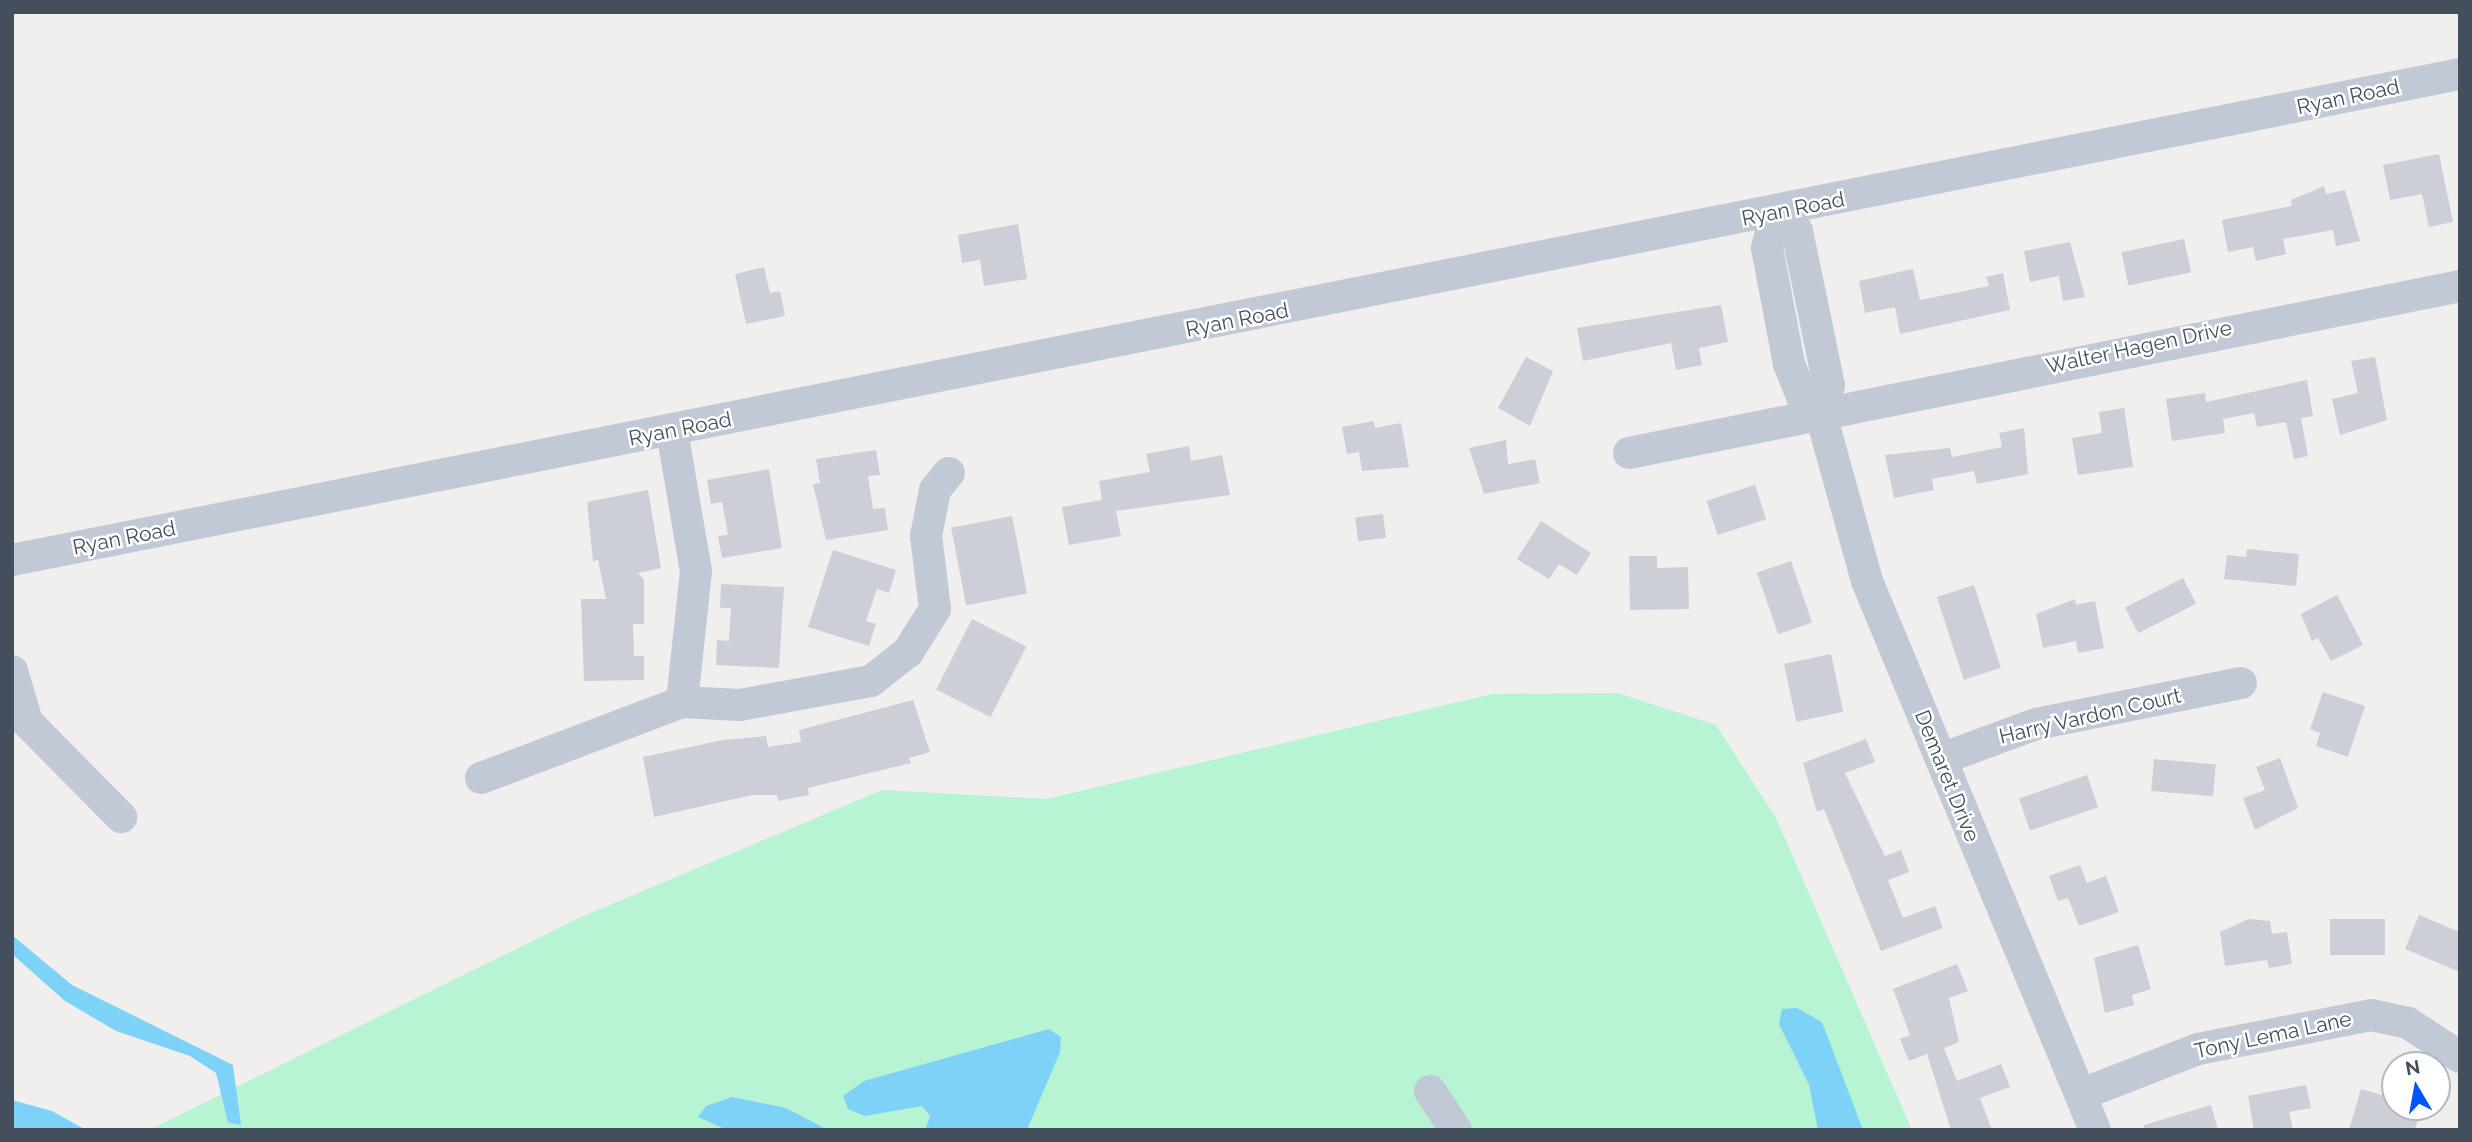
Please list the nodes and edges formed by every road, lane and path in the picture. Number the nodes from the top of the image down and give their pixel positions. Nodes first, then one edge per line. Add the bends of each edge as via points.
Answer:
1 (2460, 74) edge
2 (1776, 212) junction
3 (2460, 285) edge
4 (1821, 415) junction
5 (672, 430) junction
6 (1629, 453) dead end
7 (949, 473) dead end
8 (12, 560) edge
9 (12, 671) edge
10 (2241, 682) dead end
11 (682, 702) junction
12 (1941, 758) junction
13 (481, 778) dead end
14 (121, 817) dead end
15 (2460, 1057) edge
16 (1430, 1091) dead end
17 (2082, 1094) junction
18 (1456, 1130) edge
19 (2095, 1130) edge

1 - 2 street, Ryan Road
2 - 4 street, Demaret Drive via 1797,231 1829,385
2 - 5 street, Ryan Road
3 - 4 street, Walter Hagen Drive via 1841,406
4 - 6 street, Walter Hagen Drive via 1769,420
4 - 12 street, Demaret Drive via 1867,582
5 - 8 street, Ryan Road
5 - 11 street via 696,571
7 - 11 street via 934,490 926,536 935,609 908,652 871,681 811,696 740,705
9 - 14 street via 27,722
10 - 12 street, Harry Vardon Court via 2036,724
11 - 13 street
12 - 17 street, Demaret Drive
15 - 17 street, Tony Lema Lane via 2418,1028 2371,1015 2198,1049
16 - 18 street
17 - 19 street, Demaret Drive

